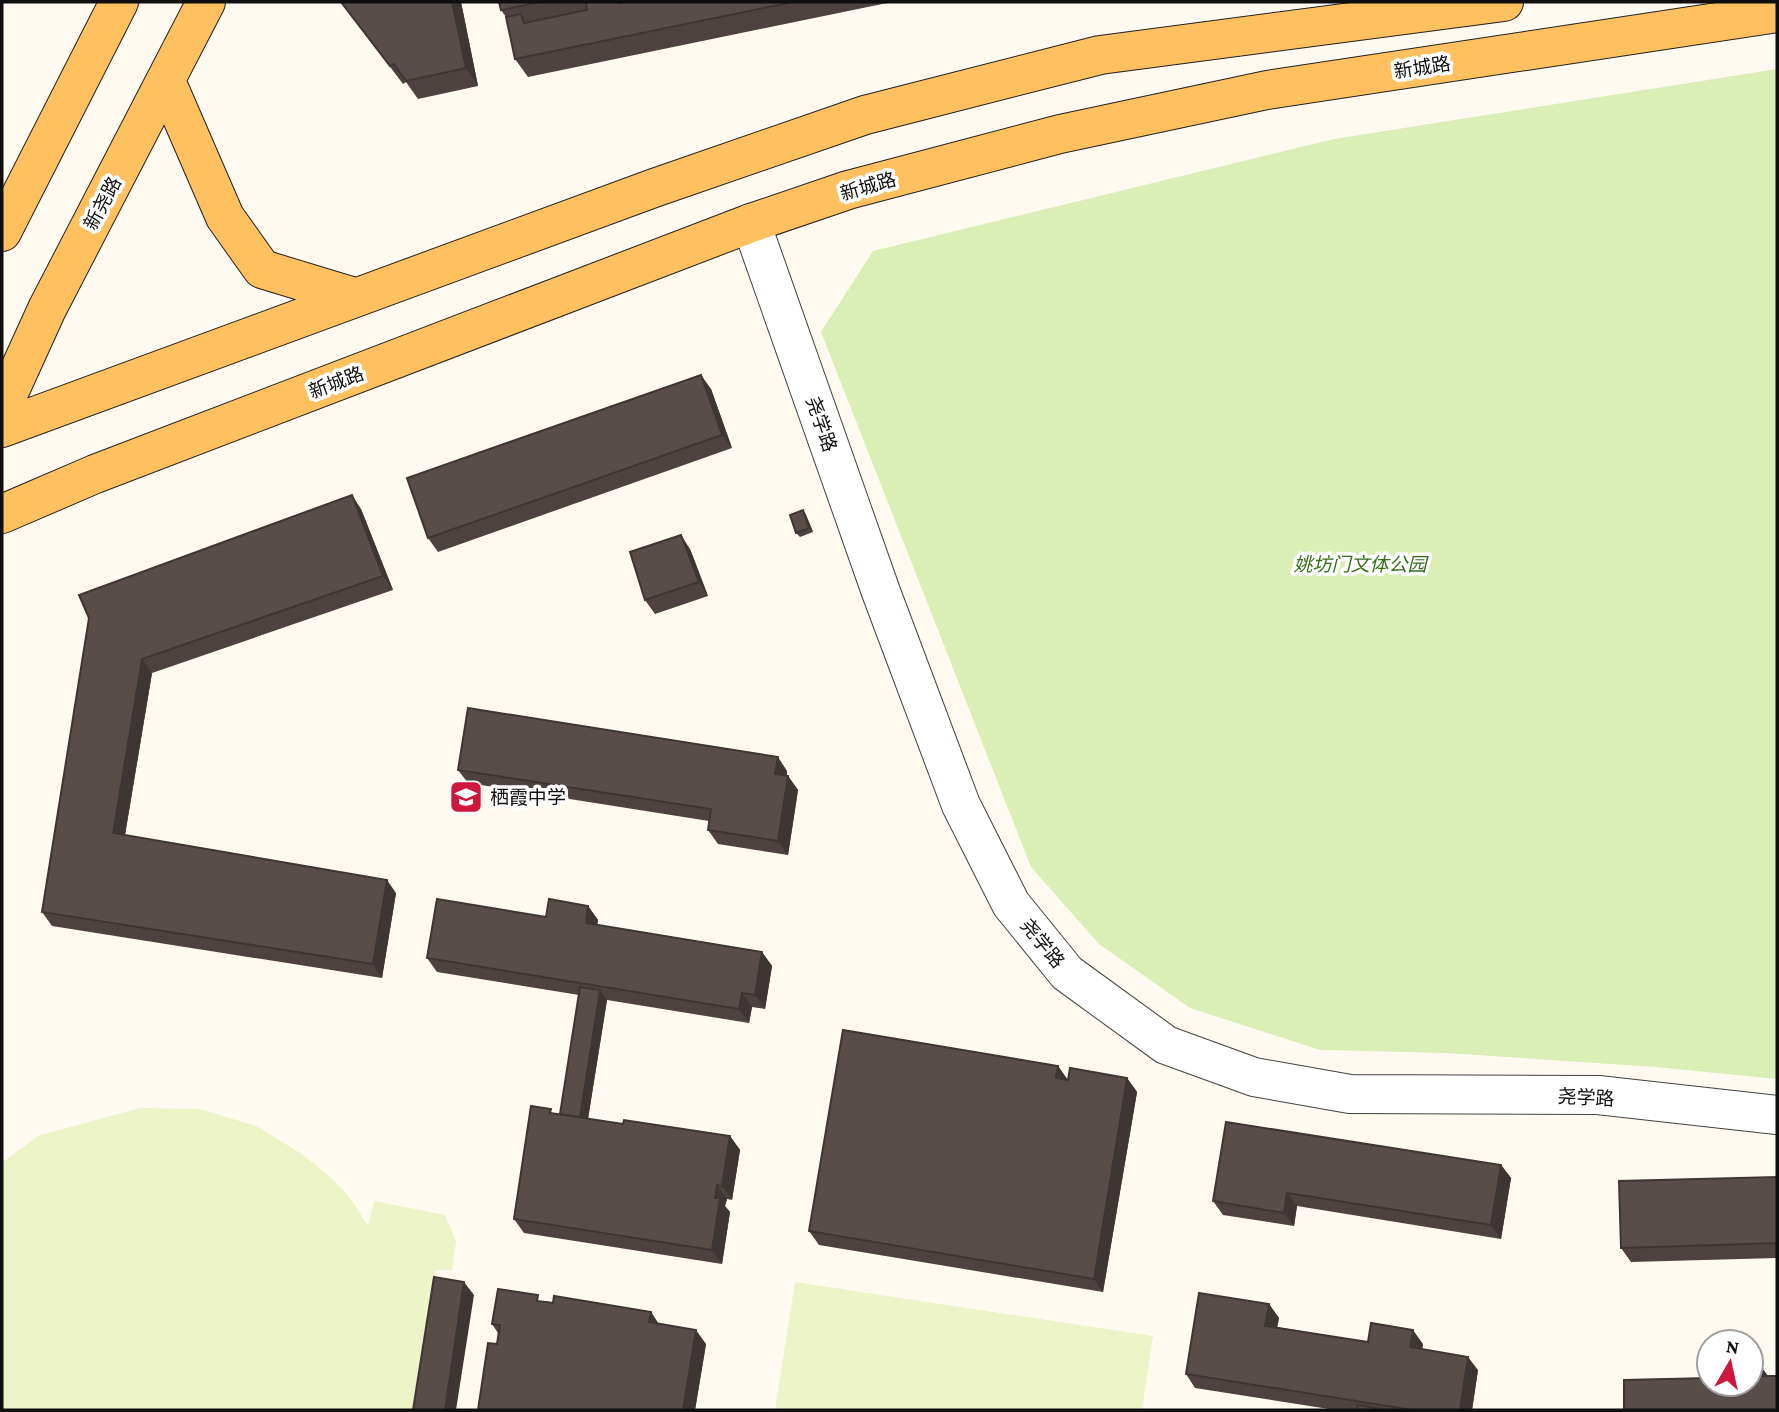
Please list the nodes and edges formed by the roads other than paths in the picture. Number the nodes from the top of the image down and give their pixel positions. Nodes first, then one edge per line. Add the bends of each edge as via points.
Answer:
1 (119, 2) edge
2 (206, 2) edge
3 (1504, 2) edge
4 (1777, 13) edge
5 (166, 81) junction
6 (751, 223) junction
7 (2, 232) edge
8 (354, 297) junction
9 (2, 408) edge
10 (2, 428) edge
11 (2, 514) edge
12 (1777, 1115) edge

1 - 7 main road
2 - 5 main road, 新尧路
3 - 8 main road via 1100,55 1048,68 866,115
4 - 6 main road, 新城路 via 1266,90 1060,134 848,190
5 - 8 main road via 225,217 262,268
5 - 9 main road, 新尧路 via 47,309
6 - 11 main road, 新城路 via 108,469
6 - 12 street, 尧学路 via 961,805 1011,904 1067,973 1166,1045 1254,1077 1350,1094 1598,1096
8 - 10 main road

